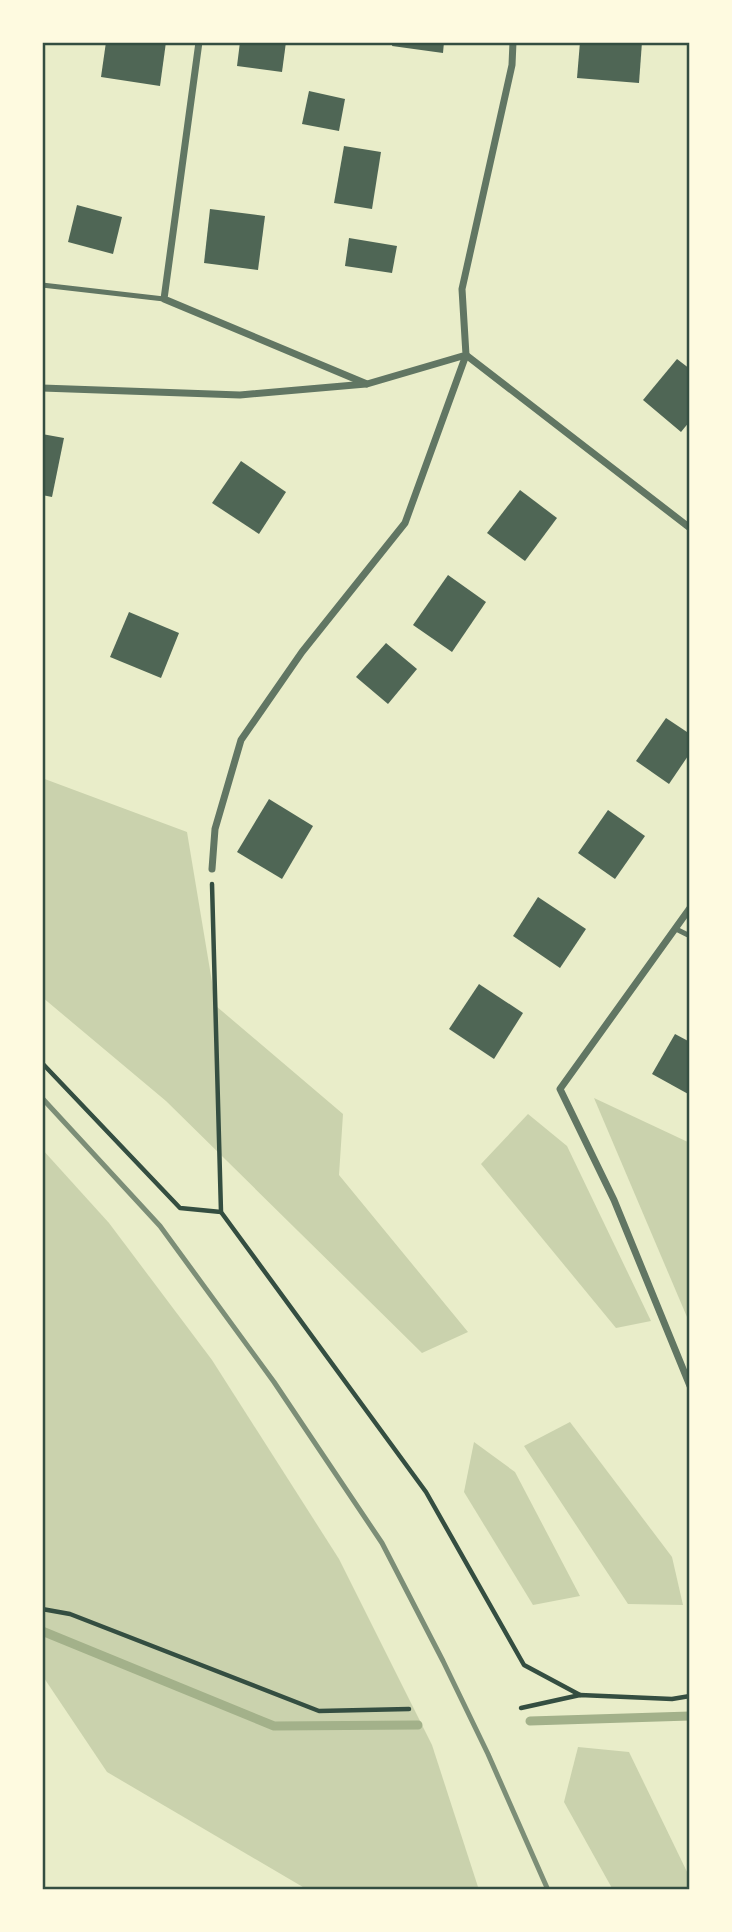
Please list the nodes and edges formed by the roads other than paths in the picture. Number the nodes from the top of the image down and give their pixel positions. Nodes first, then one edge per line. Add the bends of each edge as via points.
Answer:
1 (199, 42) edge
2 (513, 42) edge
3 (42, 285) edge
4 (164, 299) junction
5 (466, 355) junction
6 (367, 384) junction
7 (42, 388) edge
8 (690, 528) edge
9 (212, 869) road end
10 (690, 908) edge
11 (676, 929) junction
12 (690, 936) edge
13 (690, 1386) edge

1 - 4 street
2 - 5 street via 512,65 462,289
3 - 4 lane
4 - 6 street
5 - 6 street
5 - 8 street
5 - 9 street via 405,523 302,652 241,740 215,829
6 - 7 street via 240,396
10 - 11 street
11 - 12 lane
11 - 13 street via 560,1089 614,1200

